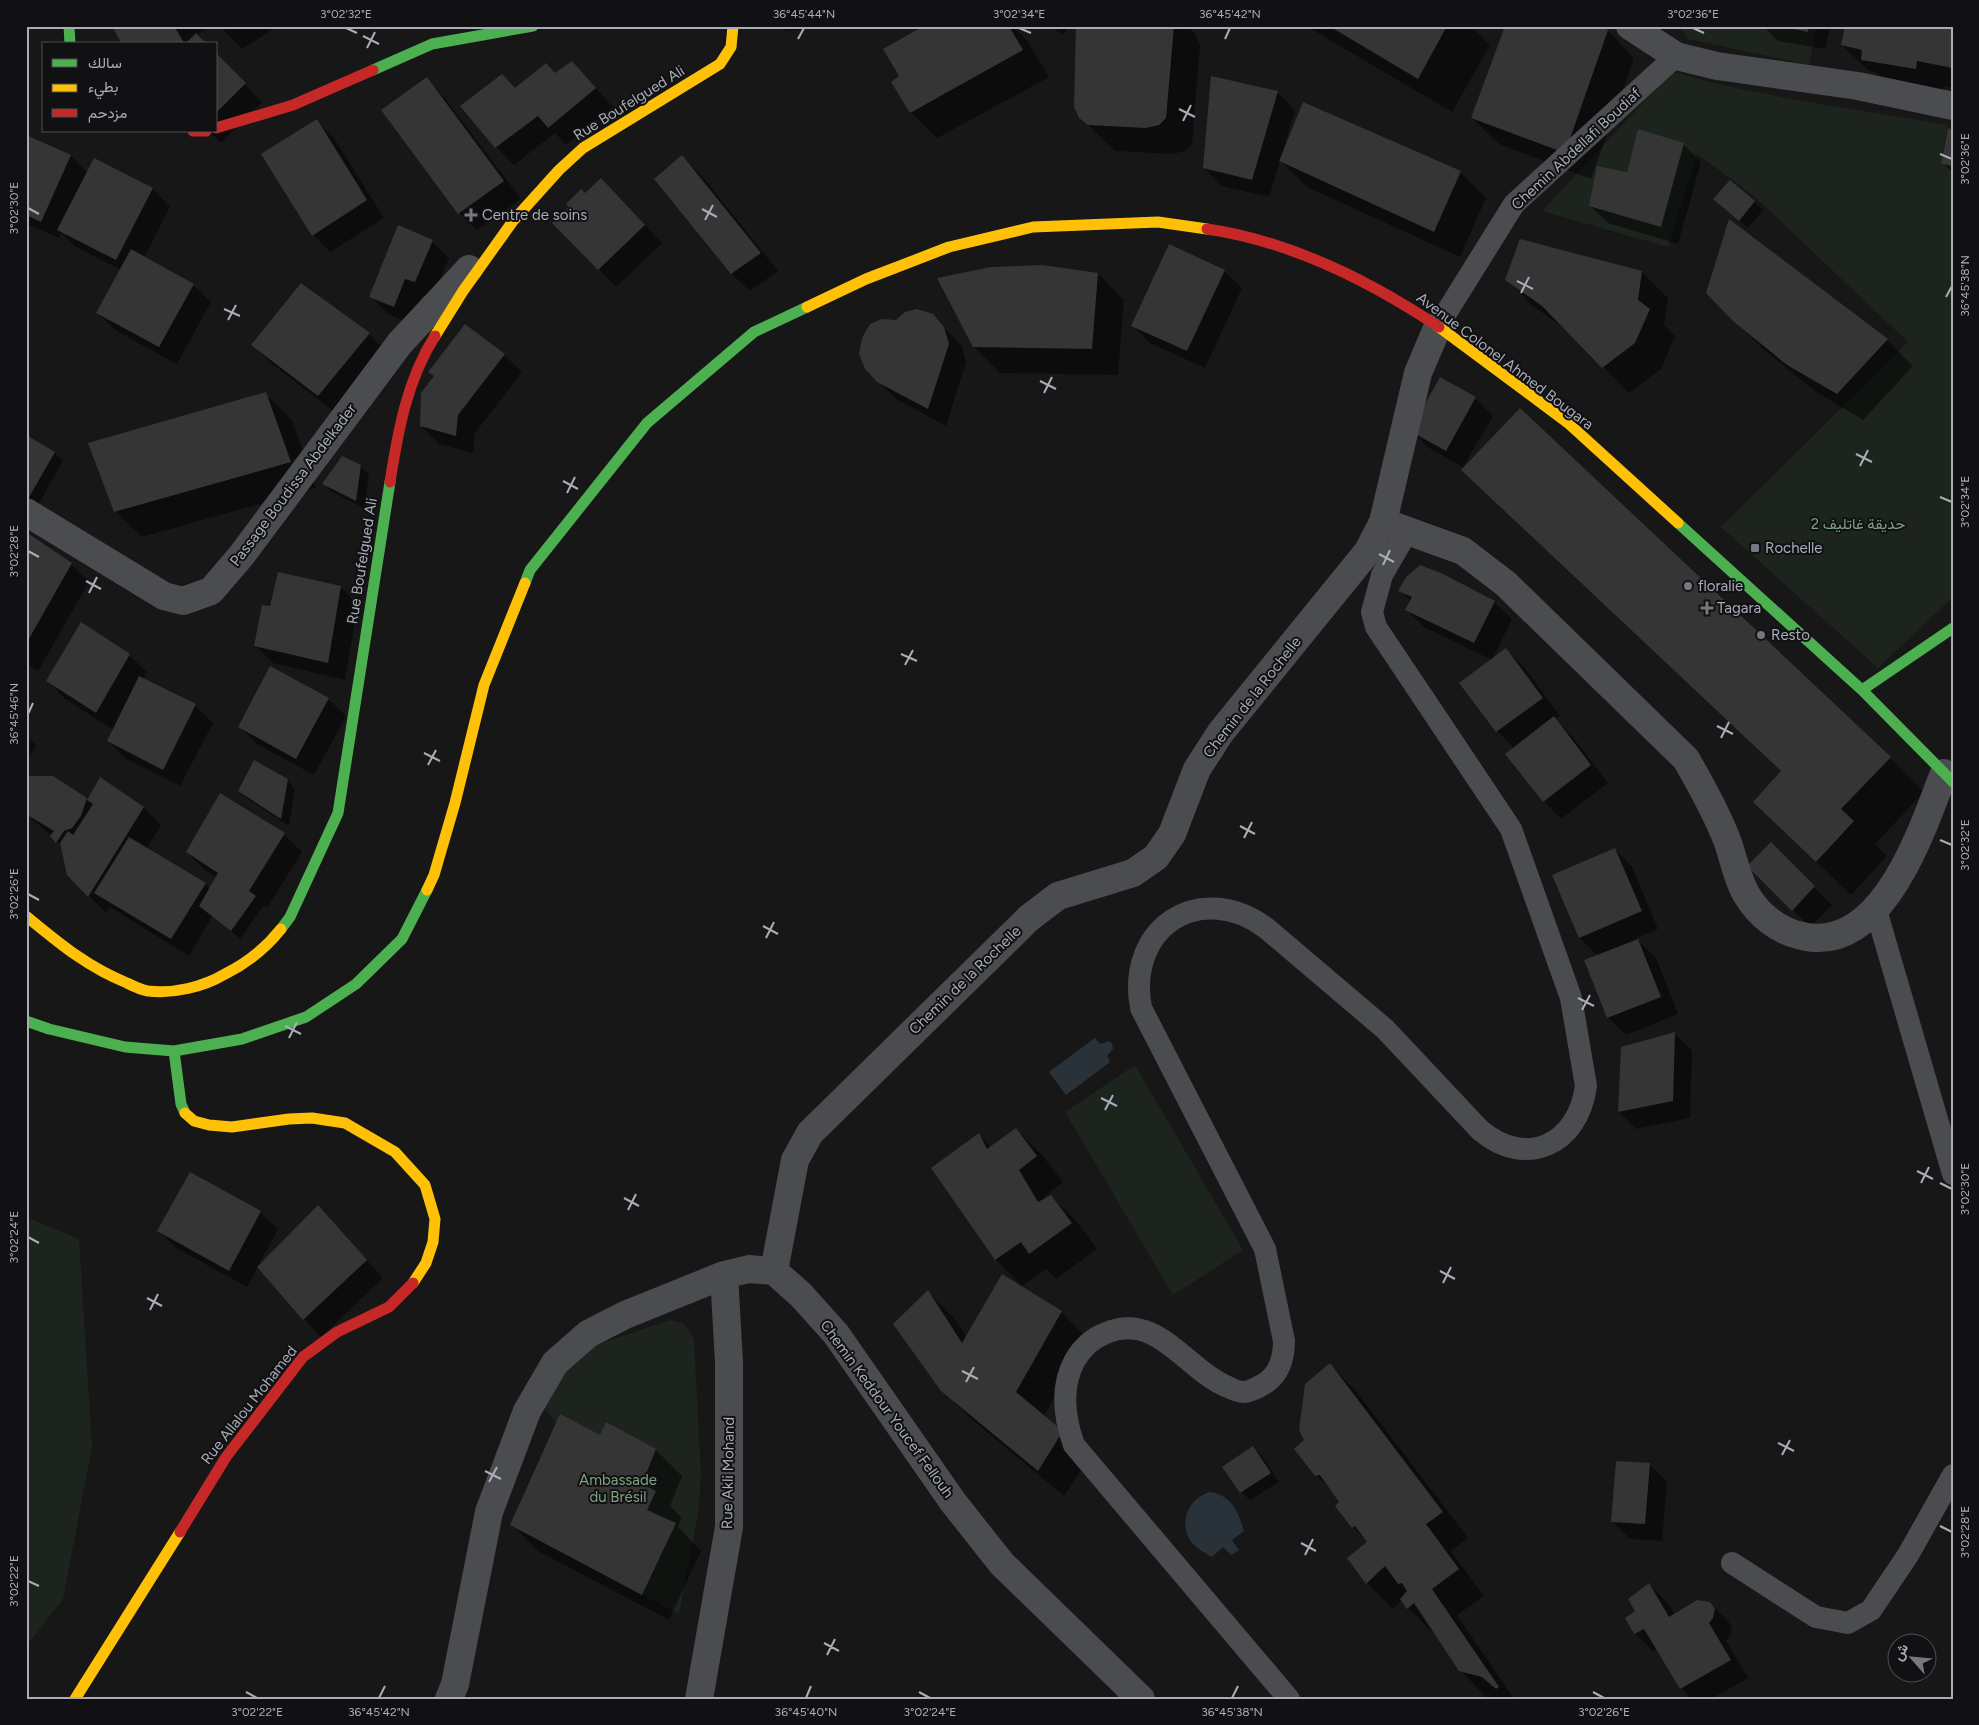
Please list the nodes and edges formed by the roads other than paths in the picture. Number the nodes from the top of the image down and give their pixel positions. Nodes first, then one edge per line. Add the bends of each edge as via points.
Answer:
1 (69, 26) edge
2 (533, 26) edge
3 (733, 26) edge
4 (1630, 26) edge
5 (1671, 39) edge
6 (70, 42) edge
7 (1953, 106) edge
8 (218, 127) edge
9 (513, 222) junction
10 (1438, 326) junction
11 (26, 512) edge
12 (1383, 522) junction
13 (1408, 530) junction
14 (1953, 628) edge
15 (1862, 690) junction
16 (1948, 777) edge
17 (1876, 910) junction
18 (26, 916) edge
19 (29, 1017) edge
20 (174, 1050) junction
21 (1953, 1174) edge
22 (774, 1271) junction
23 (724, 1275) junction
24 (1953, 1475) edge
25 (1732, 1563) dead end
26 (75, 1699) edge
27 (449, 1699) edge
28 (699, 1699) edge
29 (1141, 1699) edge
30 (1289, 1699) edge

1 - 6 street
2 - 8 street via 432,44 294,104
3 - 9 street, Rue Boufelgued Ali via 733,43 720,64 583,148
4 - 5 street
5 - 7 street via 1717,66 1858,86
5 - 10 lane, Chemin Abdellafi Boudiaf via 1514,204
9 - 11 street, Passage Boudissa Abdelkader via 400,343 212,591 184,601 164,596
9 - 18 street, Rue Boufelgued Ali via 428,346 409,390 398,431 338,813 290,917 270,944 243,965 213,981 181,990 147,991 104,974 70,953
10 - 12 street, Chemin de la Rochelle via 1418,373
10 - 15 street, Avenue Colonel Ahmed Bougara via 1568,424
10 - 20 street, Avenue Colonel Ahmed Bougara via 1386,293 1303,255 1233,233 1158,222 1033,228 949,247 866,279 754,332 647,423 530,570 484,685 434,875 402,939 356,984 306,1017 242,1039
12 - 13 street
12 - 22 street, Chemin de la Rochelle via 1368,551 1221,732 1197,769 1172,834 1156,857 1133,873 1058,896 1029,918 810,1134 795,1160
13 - 17 street via 1463,551 1506,584 1686,759 1727,840 1740,883 1760,912 1774,924 1806,938 1823,938 1839,935
13 - 30 lane via 1382,575 1372,612 1376,627 1511,829 1571,998 1586,1086 1579,1115 1560,1137 1540,1146 1518,1149 1491,1139 1385,1029 1252,917 1217,907 1181,915 1153,938 1144,954 1139,972 1141,1008 1264,1249 1284,1341 1282,1362 1270,1379 1253,1390 1242,1392 1218,1383 1155,1334 1133,1327 1122,1328 1098,1336 1086,1345 1070,1370 1065,1388 1067,1426 1074,1445
14 - 15 street
15 - 16 street, Avenue Colonel Ahmed Bougara
16 - 17 street via 1907,861
17 - 21 lane
19 - 20 street, Avenue Colonel Ahmed Bougara via 49,1029 125,1047
20 - 26 street, Rue Allalou Mohamed via 181,1104 186,1115 194,1121 232,1127 312,1118 345,1123 395,1152 425,1185 434,1220 433,1242 426,1263 413,1283 389,1307 337,1332 302,1357 221,1465
22 - 23 street via 749,1269
22 - 29 street, Chemin Keddour Youcef Fellouh via 802,1295 836,1334 953,1502 1002,1564
23 - 27 street via 625,1315 588,1334 555,1363 528,1411 490,1512 455,1684
23 - 28 street, Rue Akli Mohand via 729,1362 729,1527
24 - 25 lane via 1908,1554 1870,1610 1848,1623 1816,1617

